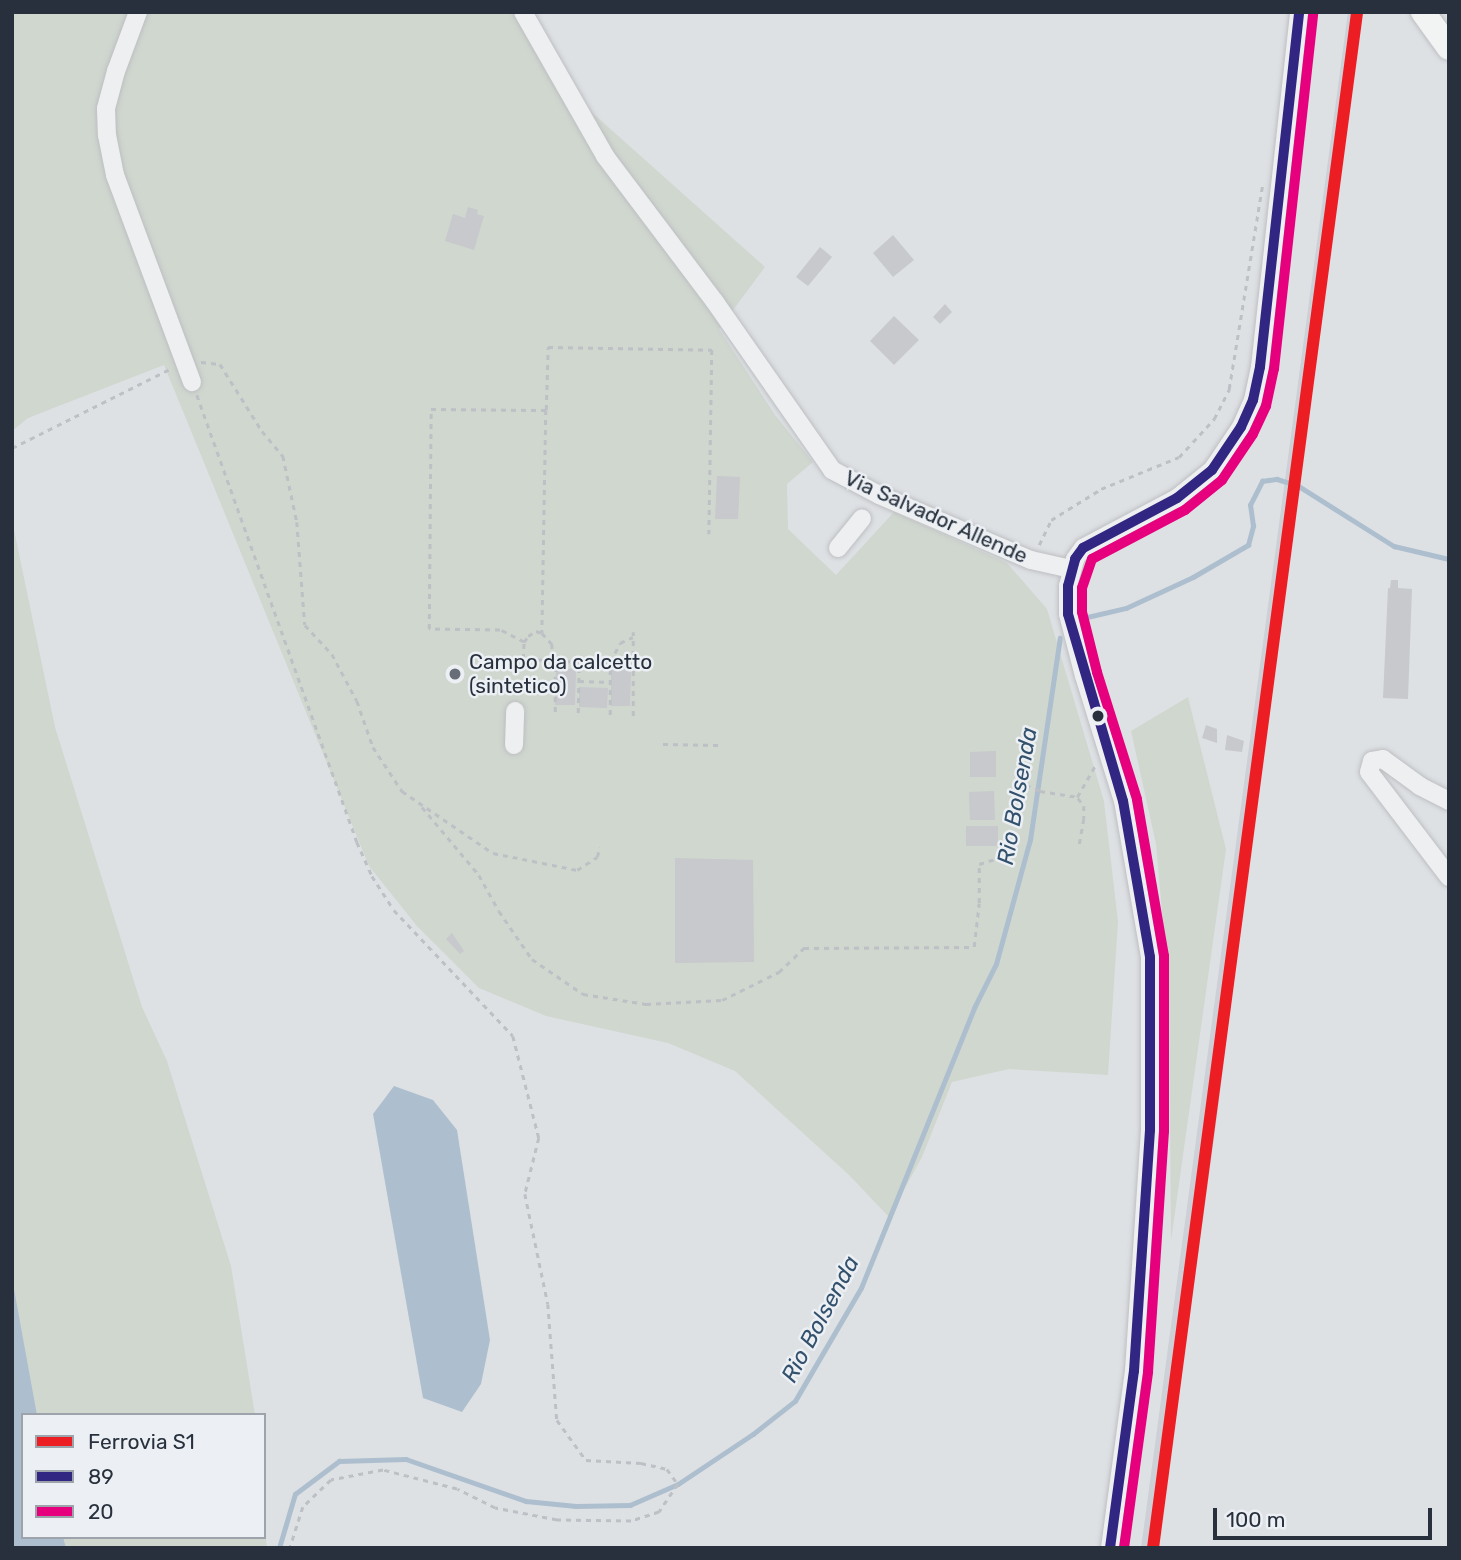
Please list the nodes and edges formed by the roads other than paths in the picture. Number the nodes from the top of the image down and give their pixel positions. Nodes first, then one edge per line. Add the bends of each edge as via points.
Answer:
1 (138, 12) edge
2 (523, 12) edge
3 (1299, 12) edge
4 (1423, 12) edge
5 (1449, 48) edge
6 (192, 382) road end
7 (862, 518) dead end
8 (838, 548) dead end
9 (1071, 569) junction
10 (515, 711) dead end
11 (514, 745) dead end
12 (1449, 801) edge
13 (1449, 877) edge
14 (1110, 1548) edge

1 - 6 street via 106,109 107,135 115,175
2 - 9 street, Via Salvador Allende via 605,156 715,302 832,470 1031,560
3 - 9 street via 1253,400 1212,470 1193,486 1083,548
4 - 5 highway
7 - 8 street
9 - 14 street via 1069,614 1135,859 1150,957 1152,1065 1134,1371
10 - 11 street
12 - 13 street via 1383,759 1372,761 1369,772

